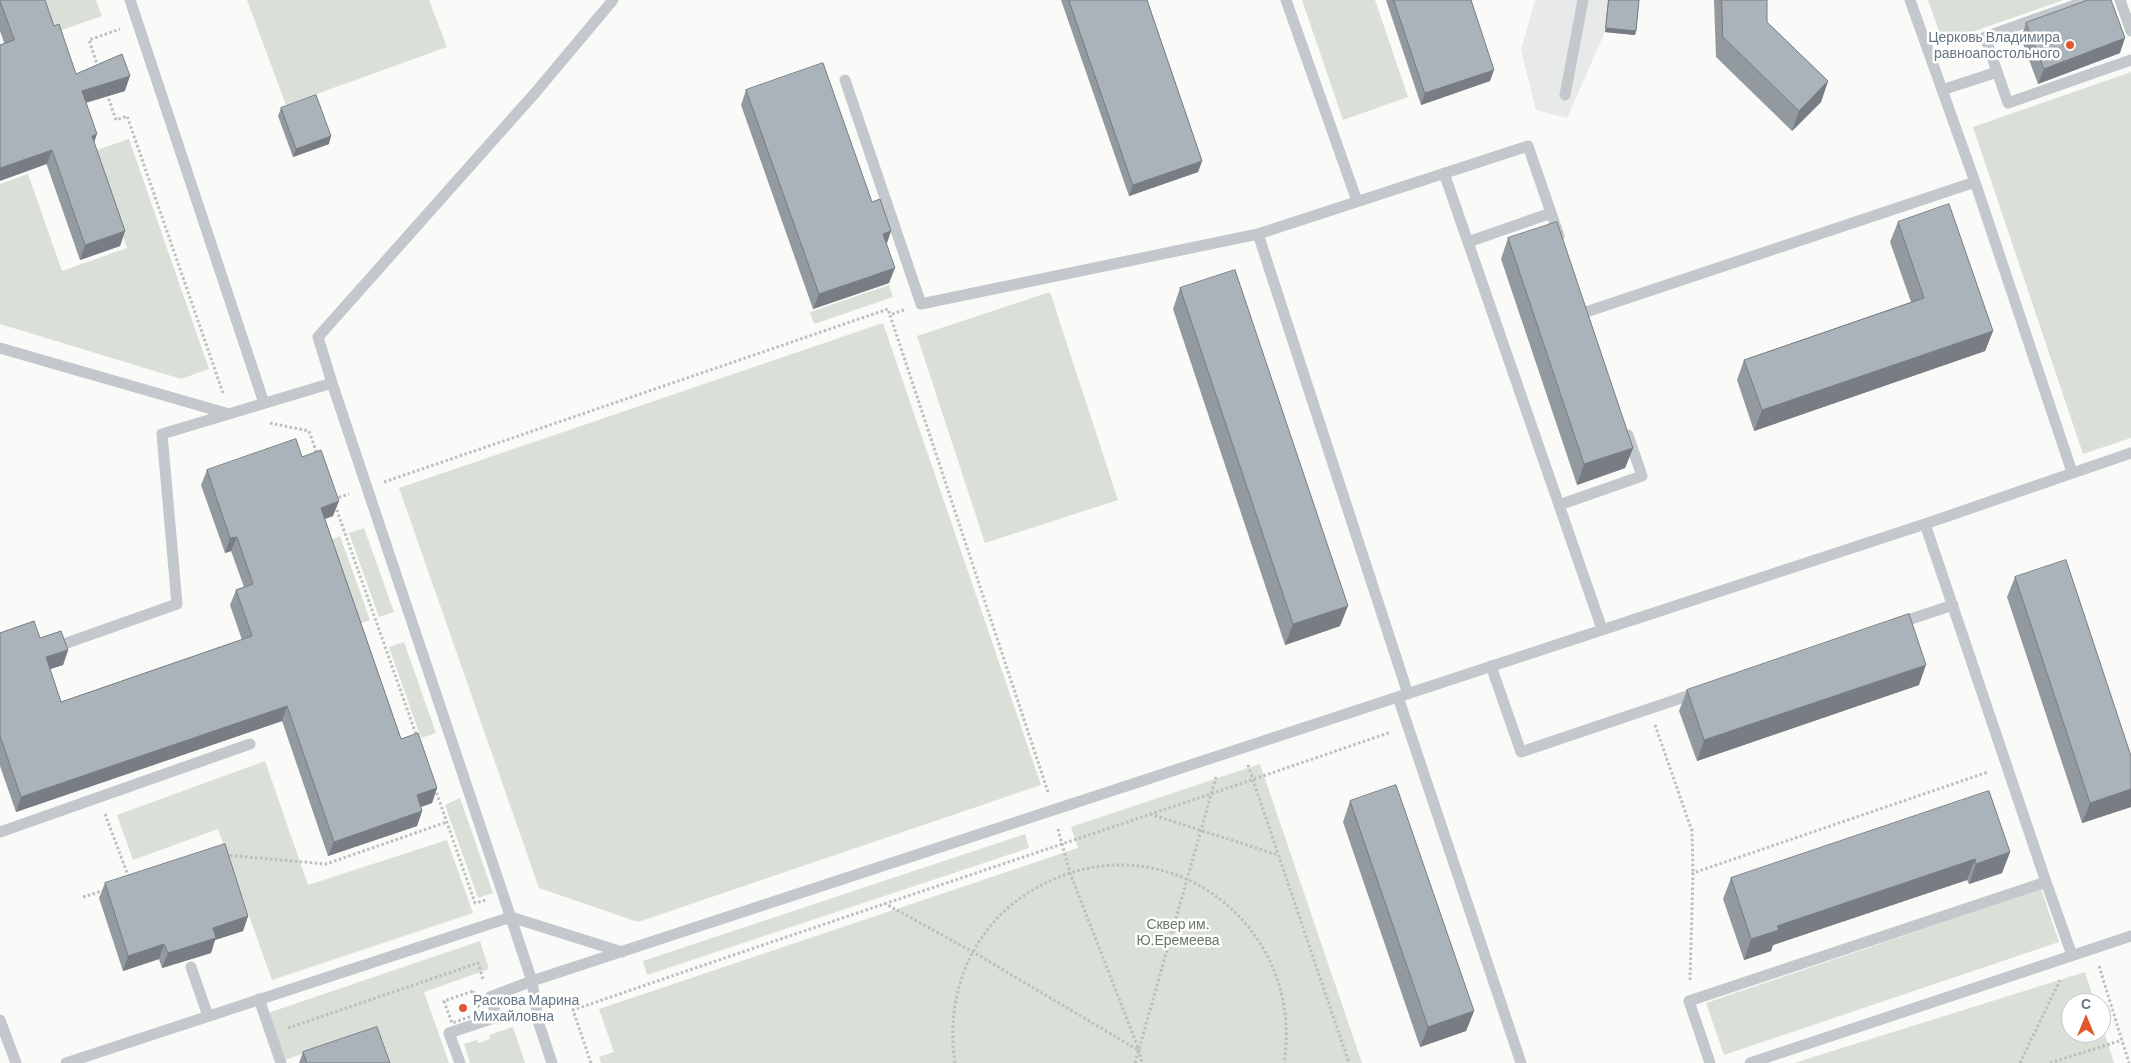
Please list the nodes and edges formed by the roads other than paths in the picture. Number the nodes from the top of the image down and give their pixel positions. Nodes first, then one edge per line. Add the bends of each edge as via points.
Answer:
1 (130, 0) edge
2 (613, 0) edge
3 (1286, 0) edge
4 (1583, 0) edge
5 (1910, 0) edge
6 (2089, 0) edge
7 (2120, 0) edge
8 (2131, 31) edge
9 (2131, 60) edge
10 (1997, 72) junction
11 (845, 80) dead end
12 (1942, 90) junction
13 (1565, 95) dead end
14 (1444, 173) junction
15 (1975, 182) junction
16 (1357, 201) junction
17 (1551, 213) junction
18 (1258, 234) junction
19 (1468, 242) junction
20 (1564, 249) edge
21 (1586, 312) edge
22 (0, 348) edge
23 (332, 383) junction
24 (264, 403) junction
25 (230, 414) junction
26 (1624, 422) edge
27 (2131, 453) edge
28 (2072, 472) junction
29 (1559, 505) junction
30 (1925, 524) junction
31 (1953, 605) junction
32 (1888, 627) edge
33 (1602, 630) junction
34 (64, 644) edge
35 (1491, 666) junction
36 (1714, 687) edge
37 (1403, 695) junction
38 (250, 744) edge
39 (0, 832) edge
40 (2046, 882) junction
41 (511, 917) junction
42 (2131, 936) edge
43 (622, 952) junction
44 (2072, 955) junction
45 (191, 967) edge
46 (532, 981) junction
47 (259, 999) junction
48 (208, 1016) junction
49 (0, 1020) edge
50 (16, 1063) edge
51 (66, 1063) edge
52 (281, 1063) edge
53 (460, 1063) edge
54 (552, 1063) edge
55 (1521, 1063) edge
56 (1710, 1063) edge
57 (1750, 1063) edge

1 - 24 lane
2 - 23 lane via 535,93 318,337
3 - 16 lane
4 - 13 lane
5 - 12 lane
6 - 10 lane via 1984,37
7 - 8 lane
9 - 10 lane via 2008,103
10 - 12 lane
11 - 18 lane via 921,304
12 - 15 lane
14 - 16 lane
14 - 17 lane via 1528,146
14 - 19 lane
15 - 21 lane
15 - 28 lane
16 - 18 lane
17 - 19 lane
17 - 20 lane
18 - 37 lane
19 - 29 lane
22 - 25 lane
23 - 24 lane
23 - 41 lane
24 - 25 lane
25 - 34 lane via 162,434 177,604
26 - 29 lane via 1642,476
27 - 28 lane
28 - 30 lane
29 - 33 lane
30 - 31 lane
30 - 33 lane
31 - 32 lane
31 - 40 lane
33 - 35 lane
35 - 36 lane via 1520,752
35 - 37 lane
37 - 43 lane
37 - 55 lane via 1407,726
38 - 39 lane
40 - 44 lane
40 - 56 lane via 1689,1001
41 - 43 lane
41 - 46 lane
41 - 47 lane
42 - 44 lane
43 - 46 lane
44 - 57 lane
45 - 48 lane
46 - 53 lane via 490,997 497,1016 449,1033
46 - 54 lane via 538,1022
47 - 48 lane
47 - 52 lane
48 - 51 lane
49 - 50 lane

